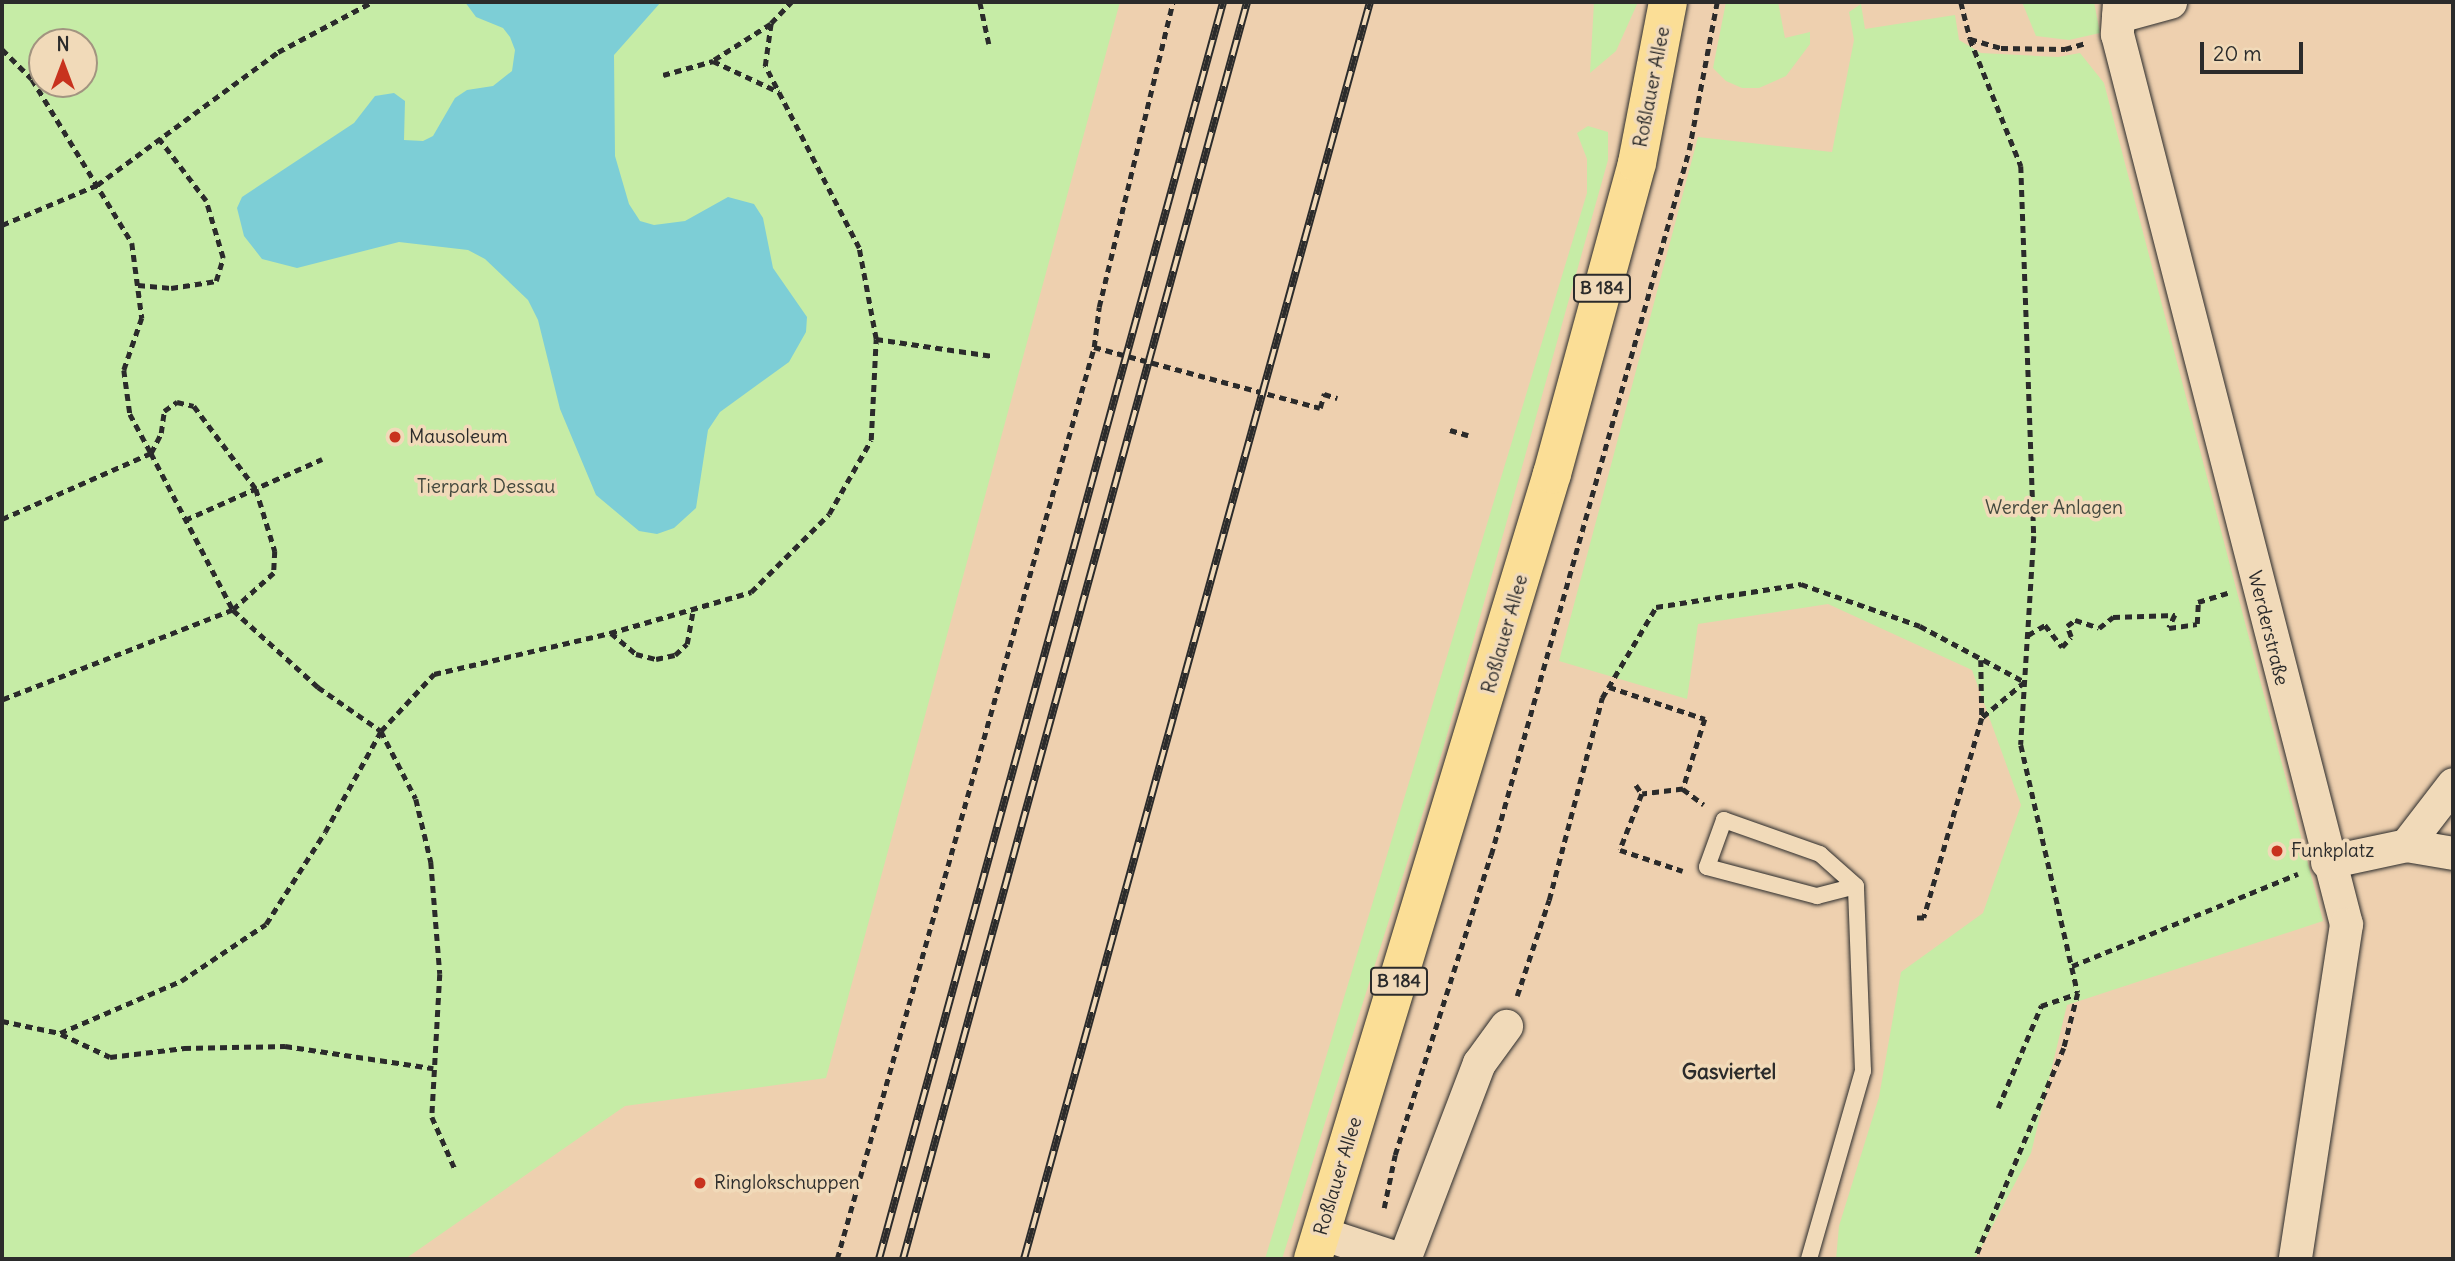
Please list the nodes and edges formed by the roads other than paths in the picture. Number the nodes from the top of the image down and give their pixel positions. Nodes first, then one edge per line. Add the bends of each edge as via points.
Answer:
1 (1668, 2) edge
2 (2170, 2) edge
3 (2118, 17) edge
4 (2453, 784) edge
5 (2406, 845) junction
6 (2453, 853) edge
7 (2327, 862) junction
8 (1856, 886) junction
9 (1506, 1026) road end
10 (1317, 1246) edge
11 (1392, 1256) edge
12 (1810, 1259) edge
13 (2295, 1259) edge

1 - 10 main road, Roßlauer Allee / B 184 via 1637,163 1552,474
2 - 3 street
3 - 7 street, Werderstraße
4 - 5 street
5 - 6 street
5 - 7 street
7 - 13 street, Werderstraße via 2346,924
8 - 8 lane via 1820,854 1724,820 1707,867 1817,897
8 - 12 lane via 1863,1071
9 - 11 street via 1479,1063
10 - 11 street

